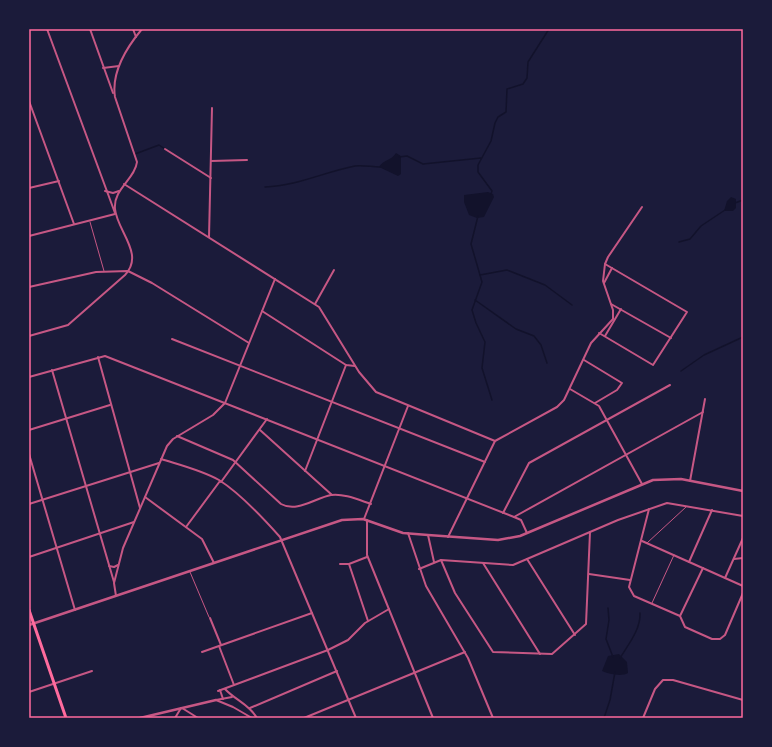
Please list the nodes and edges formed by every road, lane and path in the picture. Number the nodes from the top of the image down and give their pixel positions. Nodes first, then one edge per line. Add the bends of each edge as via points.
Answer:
1 (47, 29) edge
2 (90, 29) edge
3 (133, 29) edge
4 (142, 29) edge
5 (136, 37) junction
6 (119, 66) junction
7 (103, 68) junction
8 (114, 96) junction
9 (29, 101) edge
10 (212, 108) dead end
11 (165, 149) dead end
12 (247, 160) dead end
13 (211, 161) junction
14 (211, 178) junction
15 (59, 181) junction
16 (124, 184) junction
17 (29, 188) edge
18 (105, 191) junction
19 (119, 191) junction
20 (642, 207) dead end
21 (116, 214) junction
22 (89, 220) junction
23 (74, 224) junction
24 (29, 236) edge
25 (209, 237) junction
26 (605, 264) junction
27 (612, 268) junction
28 (334, 270) dead end
29 (104, 271) junction
30 (128, 272) junction
31 (275, 279) junction
32 (604, 285) junction
33 (29, 287) edge
34 (315, 304) junction
35 (610, 304) junction
36 (621, 309) junction
37 (262, 311) junction
38 (599, 333) junction
39 (29, 336) edge
40 (605, 336) junction
41 (670, 338) junction
42 (172, 339) dead end
43 (249, 343) junction
44 (98, 357) junction
45 (584, 360) junction
46 (346, 365) junction
47 (240, 366) junction
48 (355, 366) junction
49 (52, 370) junction
50 (29, 377) edge
51 (670, 385) dead end
52 (570, 388) junction
53 (705, 399) dead end
54 (331, 402) junction
55 (226, 403) junction
56 (597, 403) junction
57 (110, 405) junction
58 (408, 406) junction
59 (703, 412) junction
60 (67, 418) junction
61 (267, 419) junction
62 (607, 420) junction
63 (400, 429) junction
64 (29, 430) edge
65 (260, 430) junction
66 (177, 436) junction
67 (317, 439) junction
68 (495, 441) junction
69 (29, 454) edge
70 (626, 455) junction
71 (161, 459) junction
72 (236, 462) junction
73 (485, 462) junction
74 (159, 463) junction
75 (385, 466) junction
76 (305, 471) junction
77 (130, 472) junction
78 (690, 481) junction
79 (221, 482) junction
80 (642, 484) junction
81 (86, 486) junction
82 (743, 491) edge
83 (332, 495) junction
84 (145, 497) junction
85 (467, 498) junction
86 (42, 500) junction
87 (29, 504) edge
88 (370, 504) junction
89 (688, 506) junction
90 (140, 508) junction
91 (649, 509) junction
92 (712, 510) junction
93 (503, 513) junction
94 (521, 513) junction
95 (743, 516) edge
96 (514, 517) junction
97 (366, 520) junction
98 (521, 520) junction
99 (134, 522) junction
100 (186, 527) junction
101 (590, 532) junction
102 (408, 533) junction
103 (527, 533) junction
104 (100, 534) junction
105 (428, 535) junction
106 (448, 537) junction
107 (743, 538) edge
108 (282, 540) junction
109 (642, 541) junction
110 (647, 543) junction
111 (56, 548) junction
112 (674, 555) junction
113 (29, 557) edge
114 (367, 557) junction
115 (743, 558) edge
116 (527, 559) junction
117 (734, 559) junction
118 (441, 560) junction
119 (434, 562) junction
120 (689, 562) junction
121 (214, 563) junction
122 (340, 564) dead end
123 (349, 564) junction
124 (483, 564) junction
125 (109, 565) junction
126 (118, 565) junction
127 (703, 568) junction
128 (419, 569) junction
129 (189, 572) junction
130 (589, 574) junction
131 (725, 578) junction
132 (630, 580) junction
133 (114, 583) junction
134 (743, 586) edge
135 (743, 593) edge
136 (116, 596) junction
137 (652, 604) junction
138 (389, 609) junction
139 (29, 610) edge
140 (75, 610) junction
141 (312, 613) junction
142 (680, 616) junction
143 (210, 618) joint
144 (368, 621) junction
145 (33, 624) junction
146 (29, 625) edge
147 (575, 635) junction
148 (220, 646) junction
149 (328, 650) junction
150 (202, 652) dead end
151 (465, 652) junction
152 (540, 654) junction
153 (92, 671) dead end
154 (337, 671) junction
155 (415, 672) junction
156 (54, 683) junction
157 (234, 685) junction
158 (225, 689) junction
159 (29, 692) edge
160 (232, 697) junction
161 (223, 699) junction
162 (349, 699) junction
163 (216, 700) junction
164 (743, 700) edge
165 (181, 708) junction
166 (250, 708) junction
167 (66, 718) edge
168 (140, 718) edge
169 (175, 718) edge
170 (198, 718) edge
171 (252, 718) edge
172 (257, 718) edge
173 (304, 718) edge
174 (356, 718) edge
175 (434, 718) edge
176 (492, 718) edge
177 (643, 718) edge

1 - 18 street
2 - 7 street
3 - 5 street
4 - 5 street
5 - 6 street via 126,50
6 - 7 street
6 - 8 street
7 - 8 street
8 - 16 street via 137,162
9 - 15 street
10 - 13 street
11 - 14 street
12 - 13 street
13 - 14 street
14 - 25 street
15 - 17 street
15 - 23 street
16 - 19 street
16 - 25 street
18 - 19 street
18 - 21 street
19 - 21 street via 114,202
20 - 26 street
21 - 22 street
21 - 30 street via 133,257
22 - 23 street
22 - 29 lane
23 - 24 street
25 - 31 street
26 - 27 street
26 - 32 street
27 - 32 street
27 - 41 street via 687,312
28 - 34 street
29 - 30 street
29 - 33 street
30 - 39 street via 68,325
30 - 43 street via 162,289
31 - 34 street
31 - 37 street
32 - 35 street
34 - 48 street via 322,310
35 - 36 street
35 - 38 street via 614,310 613,319
36 - 40 street
36 - 41 street
37 - 43 street
37 - 46 street
38 - 40 street
38 - 45 street via 591,343
40 - 41 street via 653,365
42 - 47 street
43 - 47 street
44 - 49 street
44 - 55 street via 105,356
44 - 57 street
45 - 52 street
45 - 56 street via 622,383 617,390
46 - 48 street
46 - 54 street
47 - 54 street
47 - 55 street
48 - 58 street via 376,392
49 - 50 street
49 - 60 street
51 - 62 street
52 - 56 street
52 - 68 street via 560,405
53 - 59 street
54 - 63 street
54 - 67 street
55 - 61 street
55 - 66 street via 213,415
56 - 62 street
57 - 60 street
57 - 77 street
58 - 63 street
58 - 68 street
59 - 70 street
59 - 78 street
60 - 64 street
60 - 81 street
61 - 65 street
61 - 67 street
62 - 70 street
62 - 93 street via 528,464
63 - 73 street
63 - 75 street
65 - 72 street
65 - 76 street
66 - 71 street via 169,442
66 - 72 street
67 - 75 street
67 - 76 street
68 - 73 street
69 - 86 street
70 - 80 street
70 - 94 street
71 - 74 street
71 - 79 street via 202,472
72 - 79 street
72 - 83 street via 284,506 295,507
73 - 85 street
74 - 77 street
74 - 84 street
75 - 85 street
75 - 88 street
76 - 83 street
77 - 81 street
77 - 90 street
78 - 80 street via 663,479
78 - 82 street
79 - 100 street
79 - 108 street via 262,518
80 - 103 street
81 - 86 street
81 - 104 street
83 - 88 street
84 - 90 street
84 - 100 street
85 - 93 street
85 - 106 street
86 - 87 street
86 - 111 street
88 - 97 street
89 - 91 street via 670,502
89 - 92 street
89 - 110 lane
90 - 99 street
91 - 101 street
91 - 109 street
92 - 95 street
92 - 120 street
93 - 96 street
94 - 96 street
94 - 98 street
96 - 98 street
97 - 102 street
97 - 108 street via 337,521
97 - 114 street
98 - 103 street
99 - 104 street
99 - 126 street
100 - 121 street via 204,541
101 - 116 street
101 - 130 street
102 - 105 street
102 - 128 street
103 - 106 street via 498,540
104 - 111 street
104 - 125 street
105 - 106 street
105 - 119 street
107 - 117 street
108 - 121 street
108 - 141 street
109 - 110 street
109 - 132 street
110 - 112 street
111 - 113 street
111 - 140 street
112 - 120 street
112 - 137 lane
114 - 123 street
114 - 138 street
115 - 117 street
116 - 124 street via 508,566
116 - 147 street
117 - 131 street
118 - 119 street
118 - 124 street
118 - 152 street via 453,589 493,652
119 - 128 street
120 - 127 street
121 - 129 street
122 - 123 street
123 - 144 street
124 - 152 street
125 - 126 street
125 - 133 street
126 - 133 street
127 - 131 street
127 - 142 street
128 - 151 street via 434,602
129 - 136 street
129 - 143 lane
130 - 132 street
130 - 147 street via 587,621 584,628
131 - 134 street
132 - 137 street via 632,594
133 - 136 street
135 - 142 street via 725,635 720,639 712,639 685,627
136 - 140 street
137 - 142 street
138 - 144 street
138 - 155 street
139 - 145 main road
140 - 145 street
141 - 148 street
141 - 149 street
143 - 148 street
144 - 149 street via 348,640
145 - 146 street
145 - 156 main road
147 - 152 street via 553,653
148 - 150 street
148 - 157 street
149 - 154 street
149 - 157 street
151 - 155 street
151 - 176 street
153 - 156 street
154 - 162 street
154 - 166 street
155 - 162 street
155 - 175 street
156 - 159 street
156 - 167 main road
157 - 158 street
158 - 160 street
158 - 161 street via 219,691
160 - 161 street
160 - 166 street
161 - 163 street
162 - 173 street
162 - 174 street
163 - 165 street
163 - 171 street via 233,706
164 - 177 street via 673,680 663,680 655,689
165 - 168 street
165 - 169 street
165 - 170 street
166 - 172 street

